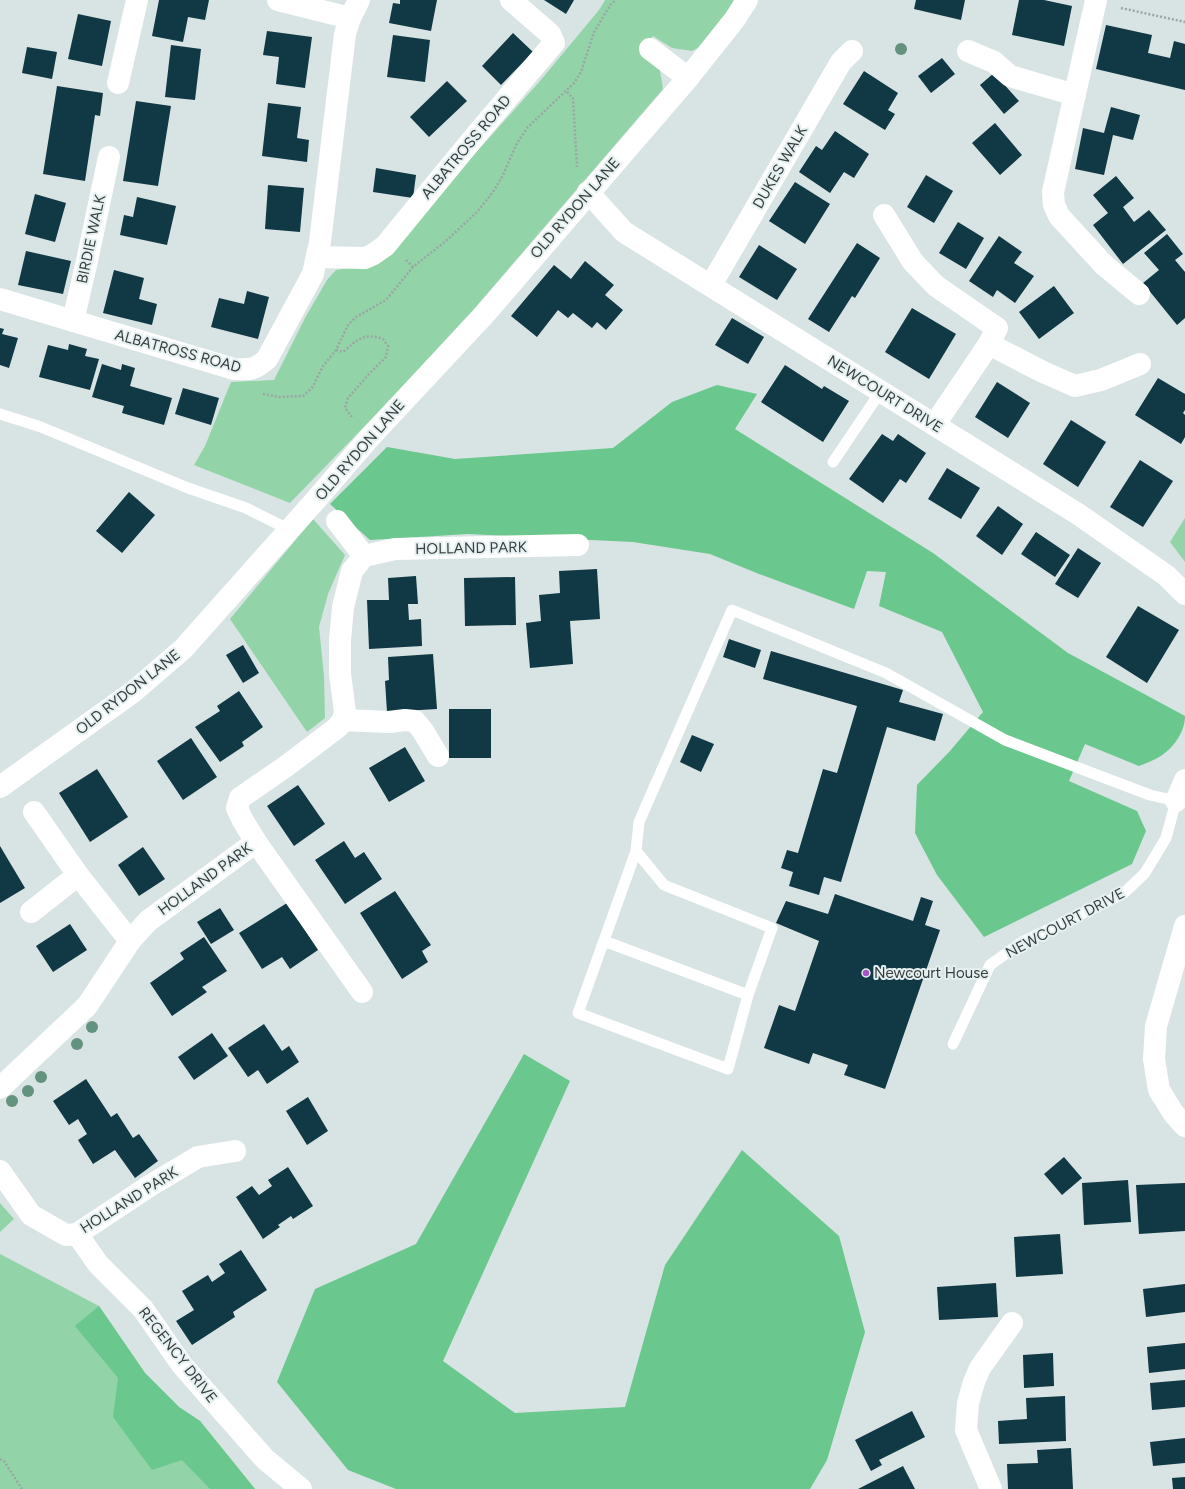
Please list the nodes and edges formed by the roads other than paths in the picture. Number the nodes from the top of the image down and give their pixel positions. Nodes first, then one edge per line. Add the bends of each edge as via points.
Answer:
1 (138, 0) edge
2 (278, 0) edge
3 (511, 0) edge
4 (747, 0) edge
5 (1096, 1) edge
6 (354, 9) edge
7 (650, 49) dead end
8 (852, 51) dead end
9 (968, 51) dead end
10 (688, 78) junction
11 (118, 84) dead end
12 (1075, 95) junction
13 (109, 157) dead end
14 (588, 192) junction
15 (884, 215) dead end
16 (317, 257) junction
17 (711, 285) junction
18 (1139, 294) dead end
19 (0, 299) edge
20 (73, 321) junction
21 (989, 344) junction
22 (1140, 364) dead end
23 (881, 391) junction
24 (0, 414) edge
25 (935, 424) junction
26 (834, 462) dead end
27 (337, 521) dead end
28 (290, 530) junction
29 (578, 545) dead end
30 (364, 556) junction
31 (1185, 594) edge
32 (343, 720) junction
33 (438, 756) dead end
34 (1185, 780) edge
35 (0, 787) edge
36 (1176, 801) junction
37 (34, 812) dead end
38 (256, 842) junction
39 (636, 851) junction
40 (78, 875) junction
41 (31, 912) dead end
42 (1185, 926) edge
43 (130, 941) junction
44 (604, 941) junction
45 (362, 992) dead end
46 (748, 996) junction
47 (953, 1044) dead end
48 (0, 1088) edge
49 (1185, 1126) edge
50 (235, 1151) dead end
51 (0, 1171) edge
52 (77, 1234) junction
53 (1012, 1323) dead end
54 (301, 1489) edge
55 (991, 1489) edge

1 - 11 street
2 - 6 street
3 - 16 street, ALBATROSS ROAD via 550,34 554,43 385,246 365,258
4 - 10 street, OLD RYDON LANE
5 - 12 street
6 - 16 street, ALBATROSS ROAD via 345,34
7 - 10 street
8 - 17 street, DUKES WALK via 841,62
9 - 12 street via 994,62 1010,76
10 - 14 street, OLD RYDON LANE
12 - 18 street via 1054,192 1054,205 1059,216 1104,265
13 - 20 street, BIRDIE WALK
14 - 17 street, NEWCOURT DRIVE via 624,232
14 - 28 street, OLD RYDON LANE via 484,315 370,437
15 - 21 street via 913,262 936,286 997,328
16 - 20 street, ALBATROSS ROAD via 314,274 267,359 250,370 234,369
17 - 23 street, NEWCOURT DRIVE
19 - 20 street, ALBATROSS ROAD
21 - 22 street via 1075,386 1101,380
21 - 25 street
23 - 25 street, NEWCOURT DRIVE
23 - 26 lane
24 - 28 lane via 41,427 188,488 246,508
25 - 31 street, NEWCOURT DRIVE via 1078,514 1167,576
27 - 30 street
28 - 35 street, OLD RYDON LANE via 169,662 133,692
29 - 30 street, HOLLAND PARK via 395,549
30 - 32 street via 352,571 343,607 340,674 345,712
32 - 33 street via 415,721
32 - 38 street, HOLLAND PARK via 332,732 240,798 237,808
34 - 36 street, NEWCOURT DRIVE
36 - 39 lane via 1150,795 1004,740 886,673 732,610 639,822
36 - 47 lane, NEWCOURT DRIVE via 1166,838 1145,873 1124,894 1022,942 990,965
37 - 40 street
38 - 43 street, HOLLAND PARK via 148,921
38 - 45 street
39 - 44 lane
39 - 46 lane via 664,885 772,928
40 - 41 street
40 - 43 street
42 - 49 street via 1156,1026 1154,1059 1160,1090 1174,1114
43 - 48 street, HOLLAND PARK via 86,1006
44 - 46 lane
44 - 46 lane via 578,1013 728,1069
50 - 52 street, HOLLAND PARK via 198,1157
51 - 52 street, HOLLAND PARK via 31,1215 66,1235
52 - 54 street, REGENCY DRIVE via 98,1264 143,1308 182,1365 265,1459
53 - 55 street via 980,1368 968,1403 966,1430

